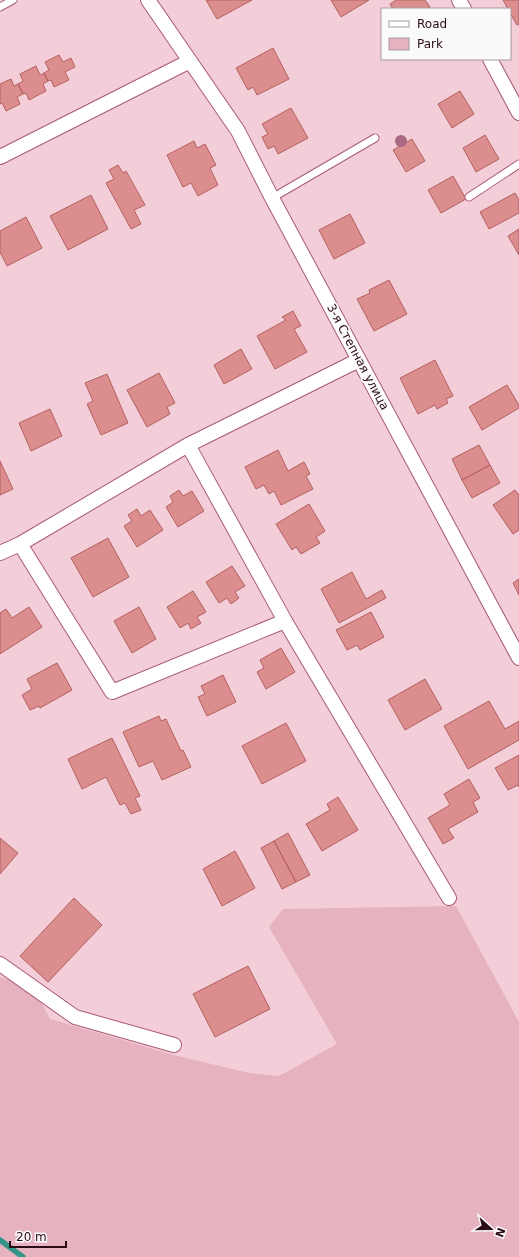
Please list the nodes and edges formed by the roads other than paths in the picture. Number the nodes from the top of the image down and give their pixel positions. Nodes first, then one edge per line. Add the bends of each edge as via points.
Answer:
1 (13, 0) edge
2 (148, 0) edge
3 (0, 7) edge
4 (491, 60) edge
5 (190, 61) junction
6 (519, 113) edge
7 (375, 138) dead end
8 (0, 157) edge
9 (519, 164) edge
10 (469, 197) dead end
11 (272, 198) junction
12 (359, 360) junction
13 (188, 445) junction
14 (20, 544) junction
15 (0, 553) edge
16 (285, 621) junction
17 (519, 658) edge
18 (449, 898) dead end
19 (0, 964) edge
20 (174, 1045) dead end

1 - 3 lane
2 - 5 street, 3-я Степная улица
4 - 6 street
5 - 8 street
5 - 11 street, 3-я Степная улица via 238,131
7 - 11 lane
9 - 10 lane
11 - 12 street, 3-я Степная улица
12 - 13 street
12 - 17 street, 3-я Степная улица
13 - 14 street
13 - 16 street
14 - 15 street
14 - 16 street via 112,692
16 - 18 street
19 - 20 street via 75,1017

